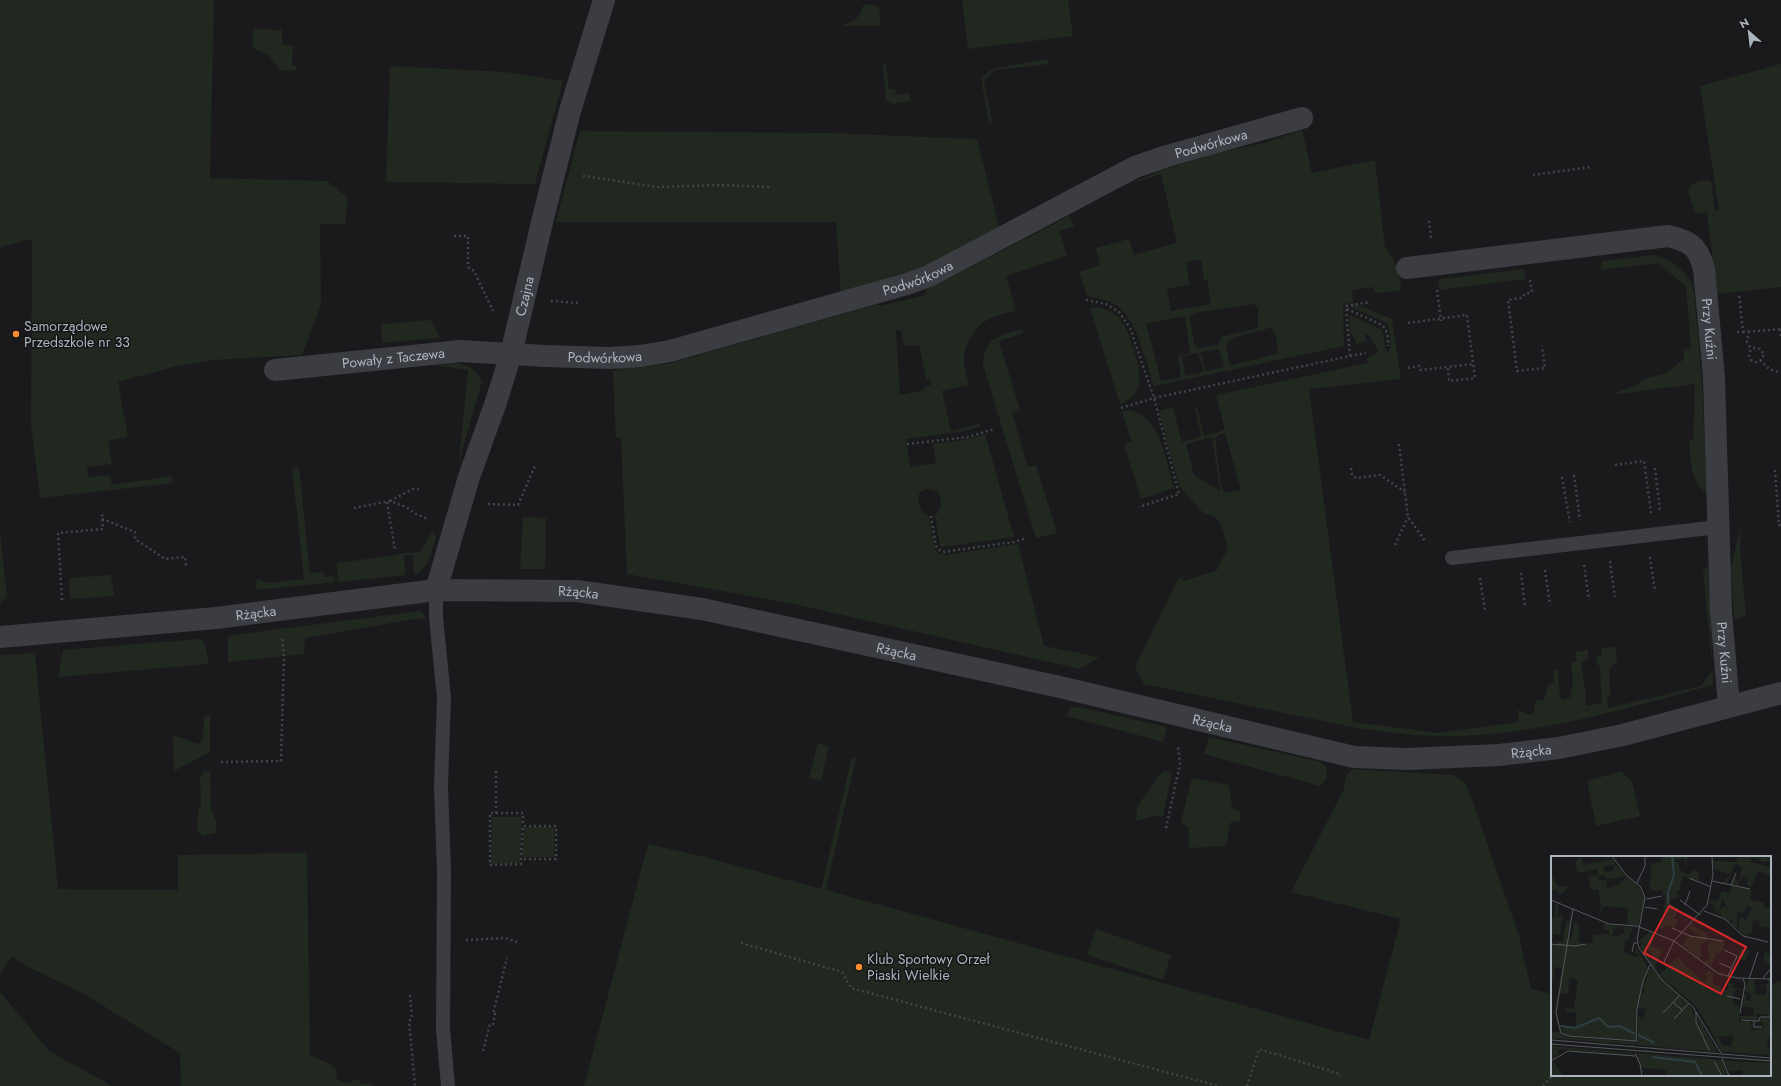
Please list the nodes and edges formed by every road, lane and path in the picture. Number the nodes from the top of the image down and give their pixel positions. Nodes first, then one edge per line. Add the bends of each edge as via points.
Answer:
1 (604, 0) edge
2 (1302, 118) dead end
3 (1591, 167) dead end
4 (1533, 175) dead end
5 (583, 176) dead end
6 (772, 187) dead end
7 (1429, 221) dead end
8 (454, 236) dead end
9 (1432, 243) dead end
10 (1407, 268) dead end
11 (1530, 279) dead end
12 (1437, 290) dead end
13 (1739, 294) dead end
14 (1086, 300) dead end
15 (549, 301) dead end
16 (1370, 302) dead end
17 (578, 303) dead end
18 (1347, 309) junction
19 (494, 313) dead end
20 (1441, 320) junction
21 (1408, 323) dead end
22 (1781, 329) edge
23 (1749, 331) junction
24 (1737, 332) dead end
25 (1742, 332) junction
26 (1781, 337) edge
27 (1388, 346) dead end
28 (1542, 346) dead end
29 (1751, 349) junction
30 (1366, 352) dead end
31 (512, 354) junction
32 (1350, 356) junction
33 (1760, 360) junction
34 (1474, 364) junction
35 (1448, 367) junction
36 (1408, 368) dead end
37 (275, 370) dead end
38 (1781, 373) edge
39 (1154, 398) junction
40 (1121, 408) dead end
41 (994, 429) dead end
42 (907, 444) dead end
43 (1399, 444) dead end
44 (1615, 465) dead end
45 (535, 466) dead end
46 (1351, 468) dead end
47 (1655, 468) dead end
48 (1775, 470) dead end
49 (1574, 475) dead end
50 (1562, 477) dead end
51 (422, 489) dead end
52 (1405, 493) junction
53 (388, 502) junction
54 (487, 504) dead end
55 (1139, 507) dead end
56 (354, 508) dead end
57 (102, 512) dead end
58 (1660, 512) dead end
59 (1651, 513) dead end
60 (931, 516) dead end
61 (1408, 517) junction
62 (429, 519) dead end
63 (102, 520) junction
64 (1570, 522) dead end
65 (1580, 522) dead end
66 (1781, 525) edge
67 (1718, 528) junction
68 (1027, 538) dead end
69 (1424, 541) dead end
70 (1395, 545) dead end
71 (395, 550) dead end
72 (1650, 556) dead end
73 (1452, 558) dead end
74 (1610, 560) dead end
75 (1584, 563) dead end
76 (186, 566) dead end
77 (1544, 567) dead end
78 (1520, 570) dead end
79 (1480, 574) dead end
80 (436, 590) junction
81 (1654, 591) dead end
82 (1615, 596) dead end
83 (62, 600) dead end
84 (1589, 600) dead end
85 (1550, 605) dead end
86 (1525, 608) dead end
87 (1485, 611) dead end
88 (0, 637) edge
89 (284, 656) dead end
90 (1781, 692) edge
91 (1729, 706) junction
92 (1178, 746) dead end
93 (221, 762) dead end
94 (496, 771) dead end
95 (496, 813) junction
96 (523, 826) junction
97 (1166, 828) dead end
98 (521, 859) junction
99 (444, 941) junction
100 (517, 942) dead end
101 (741, 943) dead end
102 (506, 958) dead end
103 (410, 995) dead end
104 (483, 1051) dead end
105 (1552, 1076) edge
106 (1341, 1077) dead end
107 (415, 1086) edge
108 (448, 1086) edge
109 (1218, 1086) edge
110 (1247, 1086) edge
111 (1543, 1086) edge

1 - 31 street, Czajna via 570,111
2 - 31 street, Podwórkowa via 1135,167 929,276 907,284 670,351 610,358
3 - 4 path
5 - 6 path via 658,187
7 - 9 path
8 - 19 path via 468,236 468,267 474,271
10 - 67 street, Przy Kuźni via 1668,236 1685,240 1694,247 1701,257 1704,269 1713,371
11 - 28 path via 1532,292 1522,298 1508,300 1517,371 1544,368
12 - 20 path
13 - 25 path
14 - 39 path via 1106,304 1119,312 1130,328
15 - 17 path
16 - 18 path via 1346,306
18 - 27 path via 1382,325 1388,337
18 - 32 path
20 - 21 path
20 - 34 path via 1467,315
22 - 23 path
22 - 26 path
23 - 25 path
23 - 29 path via 1747,342
24 - 25 path
29 - 33 path via 1760,350 1763,354
29 - 33 path via 1750,360
30 - 32 path
31 - 37 street, Powały z Taczewa via 461,351
31 - 80 street, Czajna via 469,477
32 - 39 path
33 - 38 path via 1769,369
34 - 35 path
34 - 35 path via 1475,378 1462,380 1449,381
35 - 36 path via 1420,370 1419,366
39 - 40 path
39 - 55 path via 1178,494
41 - 42 path via 968,437
43 - 52 path
44 - 59 path via 1644,461
45 - 54 path via 518,505
46 - 52 path via 1352,475 1356,478 1380,475
47 - 58 path
48 - 66 path
49 - 65 path
50 - 64 path
51 - 53 path via 413,489
52 - 61 path
53 - 56 path
53 - 62 path via 406,507
53 - 71 path
57 - 63 path
60 - 68 path via 936,546 943,552
61 - 69 path
61 - 70 path
63 - 76 path via 135,532 135,539 165,559 185,557
63 - 83 path via 103,529 58,532
67 - 73 lane
67 - 91 street, Przy Kuźni via 1721,612
72 - 81 path
74 - 82 path
75 - 84 path
77 - 85 path
78 - 86 path
79 - 87 path
80 - 88 street, Rżącka via 216,618
80 - 91 street, Rżącka via 577,591 702,609 1060,687 1354,757 1407,759 1499,755 1559,748 1623,735
80 - 99 lane via 437,632 444,698 441,786
89 - 93 path via 281,761
90 - 91 street, Rżącka
92 - 97 path via 1180,764
94 - 95 path
95 - 96 path via 523,813
95 - 98 path via 490,813 490,865 521,864
96 - 98 path
96 - 98 path via 556,826 556,859
99 - 100 path via 505,938
99 - 108 lane via 443,1029
101 - 109 path via 842,972 851,988
102 - 104 path via 494,1019 490,1024
103 - 107 path via 412,1018 409,1020
105 - 111 path
106 - 110 path via 1337,1073 1259,1049

